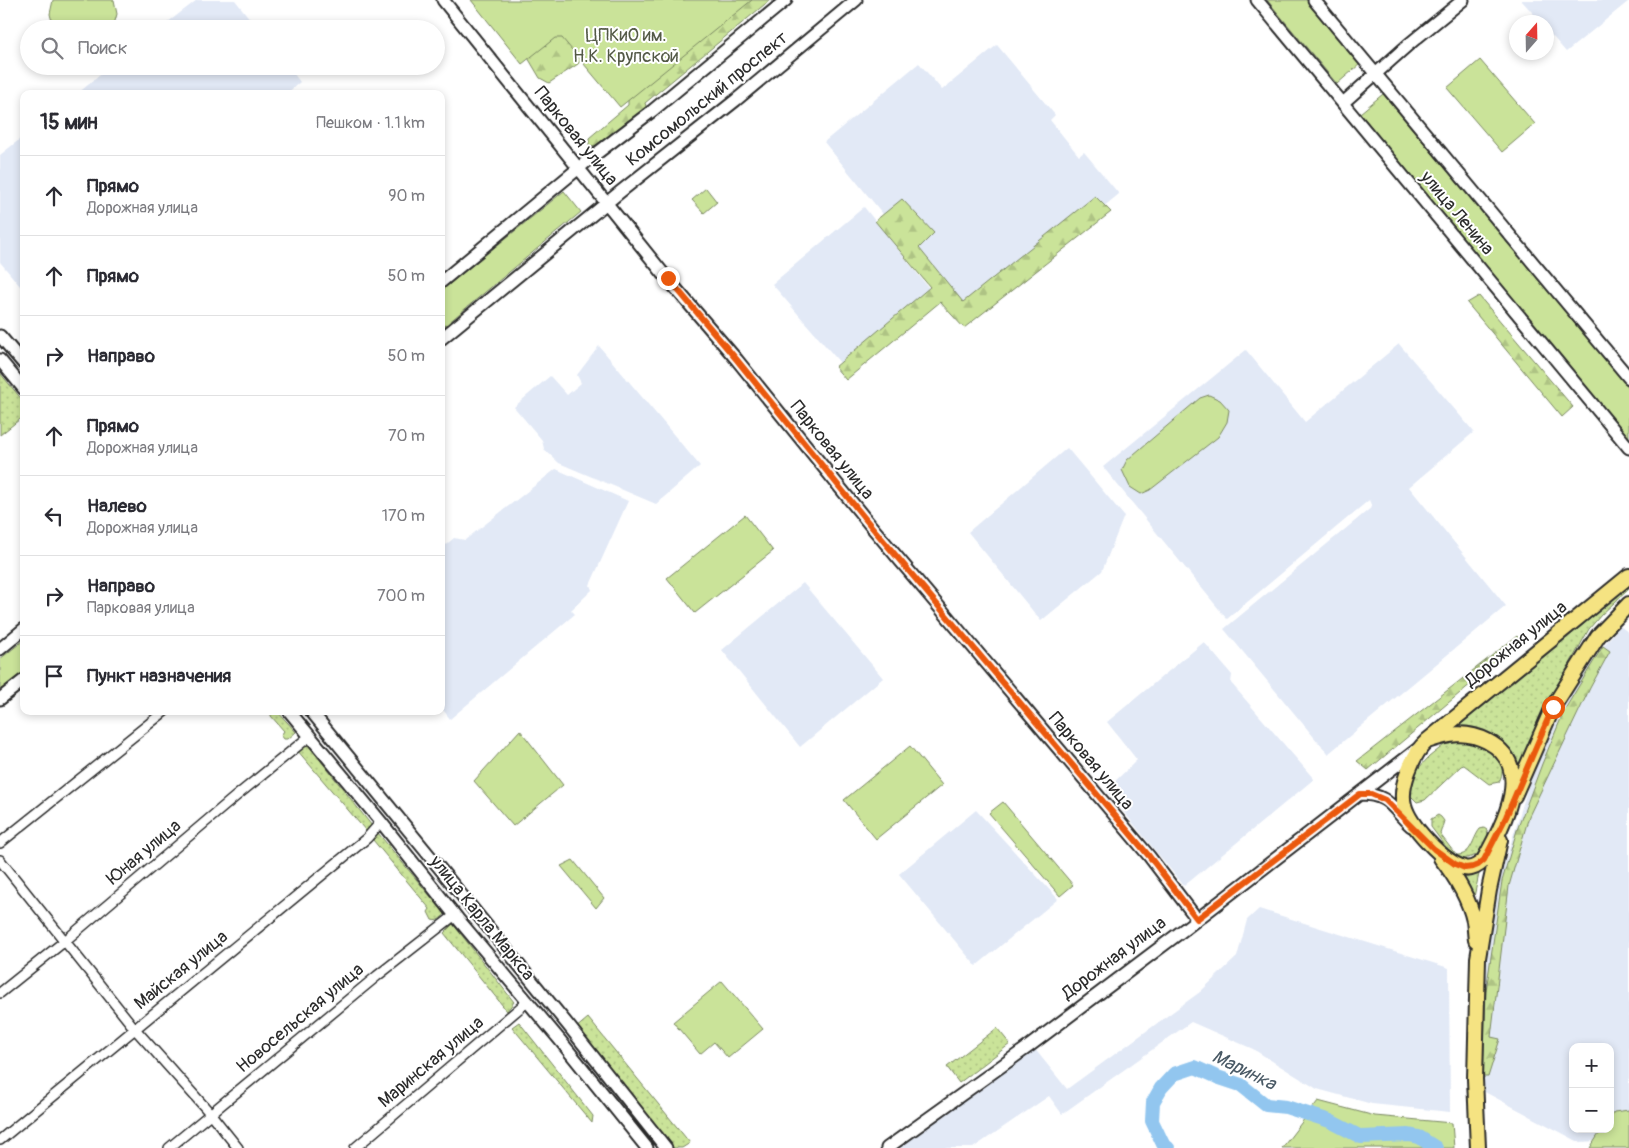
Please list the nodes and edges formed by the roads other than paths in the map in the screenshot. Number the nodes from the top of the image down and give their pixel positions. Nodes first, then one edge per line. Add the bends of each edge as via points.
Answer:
1 (442, 0) edge
2 (786, 0) edge
3 (856, 0) edge
4 (1257, 0) edge
5 (1314, 0) edge
6 (1463, 0) edge
7 (1374, 74) junction
8 (1343, 103) junction
9 (579, 168) junction
10 (606, 202) junction
11 (445, 279) edge
12 (0, 336) edge
13 (445, 336) edge
14 (20, 359) edge
15 (0, 360) edge
16 (1629, 378) edge
17 (20, 384) edge
18 (1629, 448) edge
19 (1629, 576) edge
20 (1629, 604) edge
21 (20, 632) edge
22 (0, 649) edge
23 (20, 683) edge
24 (0, 699) edge
25 (159, 715) edge
26 (292, 715) edge
27 (314, 715) edge
28 (310, 736) junction
29 (1424, 743) junction
30 (1360, 794) junction
31 (1507, 814) junction
32 (381, 822) junction
33 (1424, 838) junction
34 (0, 843) edge
35 (1434, 849) junction
36 (0, 860) edge
37 (455, 915) junction
38 (1197, 919) junction
39 (66, 940) junction
40 (509, 952) junction
41 (1478, 958) junction
42 (494, 963) junction
43 (0, 993) edge
44 (528, 1002) junction
45 (135, 1029) junction
46 (210, 1114) junction
47 (0, 1140) edge
48 (366, 1144) edge
49 (169, 1148) edge
50 (238, 1148) edge
51 (354, 1148) edge
52 (647, 1148) edge
53 (666, 1148) edge
54 (887, 1148) edge
55 (1478, 1148) edge

1 - 9 main road, Парковая улица
2 - 9 main road, Комсомольский проспект
3 - 10 main road, Комсомольский проспект
4 - 8 main road, улица Ленина
5 - 7 main road, улица Ленина
6 - 7 main road
7 - 8 main road
7 - 16 main road, улица Ленина
8 - 18 main road, улица Ленина
9 - 10 main road, Парковая улица
9 - 11 main road, Комсомольский проспект
10 - 13 main road, Комсомольский проспект
10 - 38 main road, Парковая улица via 866,520 1149,856
12 - 14 main road
15 - 17 main road
19 - 29 main road, Дорожная улица
20 - 31 main road via 1598,636 1553,707
21 - 22 main road
23 - 24 main road
25 - 34 street
26 - 28 main road, улица Карла Маркса
27 - 40 main road, улица Карла Маркса
28 - 32 main road, улица Карла Маркса
28 - 39 street, Юная улица
29 - 30 main road, Дорожная улица
29 - 31 main road via 1462,733 1484,739 1502,751 1512,770
29 - 33 main road via 1404,786 1404,804
30 - 33 main road via 1371,794 1385,800
30 - 38 main road, Дорожная улица
31 - 35 main road via 1484,860 1478,865 1465,868
31 - 41 main road via 1489,890
32 - 37 main road, улица Карла Маркса
32 - 45 street, Майская улица via 367,838
33 - 35 main road
35 - 41 main road via 1459,885 1471,912
36 - 39 street
37 - 42 main road, улица Карла Маркса
37 - 46 street, Новосельская улица
38 - 54 main road, Дорожная улица via 1028,1047
39 - 43 street, Юная улица
39 - 45 street
40 - 42 main road
40 - 53 main road, улица Карла Маркса
41 - 55 main road via 1475,1079
42 - 44 main road, улица Карла Маркса
44 - 48 street, Маринская улица
44 - 52 main road, улица Карла Маркса
45 - 46 street
45 - 47 street, Майская улица
46 - 49 street, Новосельская улица
46 - 50 street
48 - 51 street, Маринская улица

